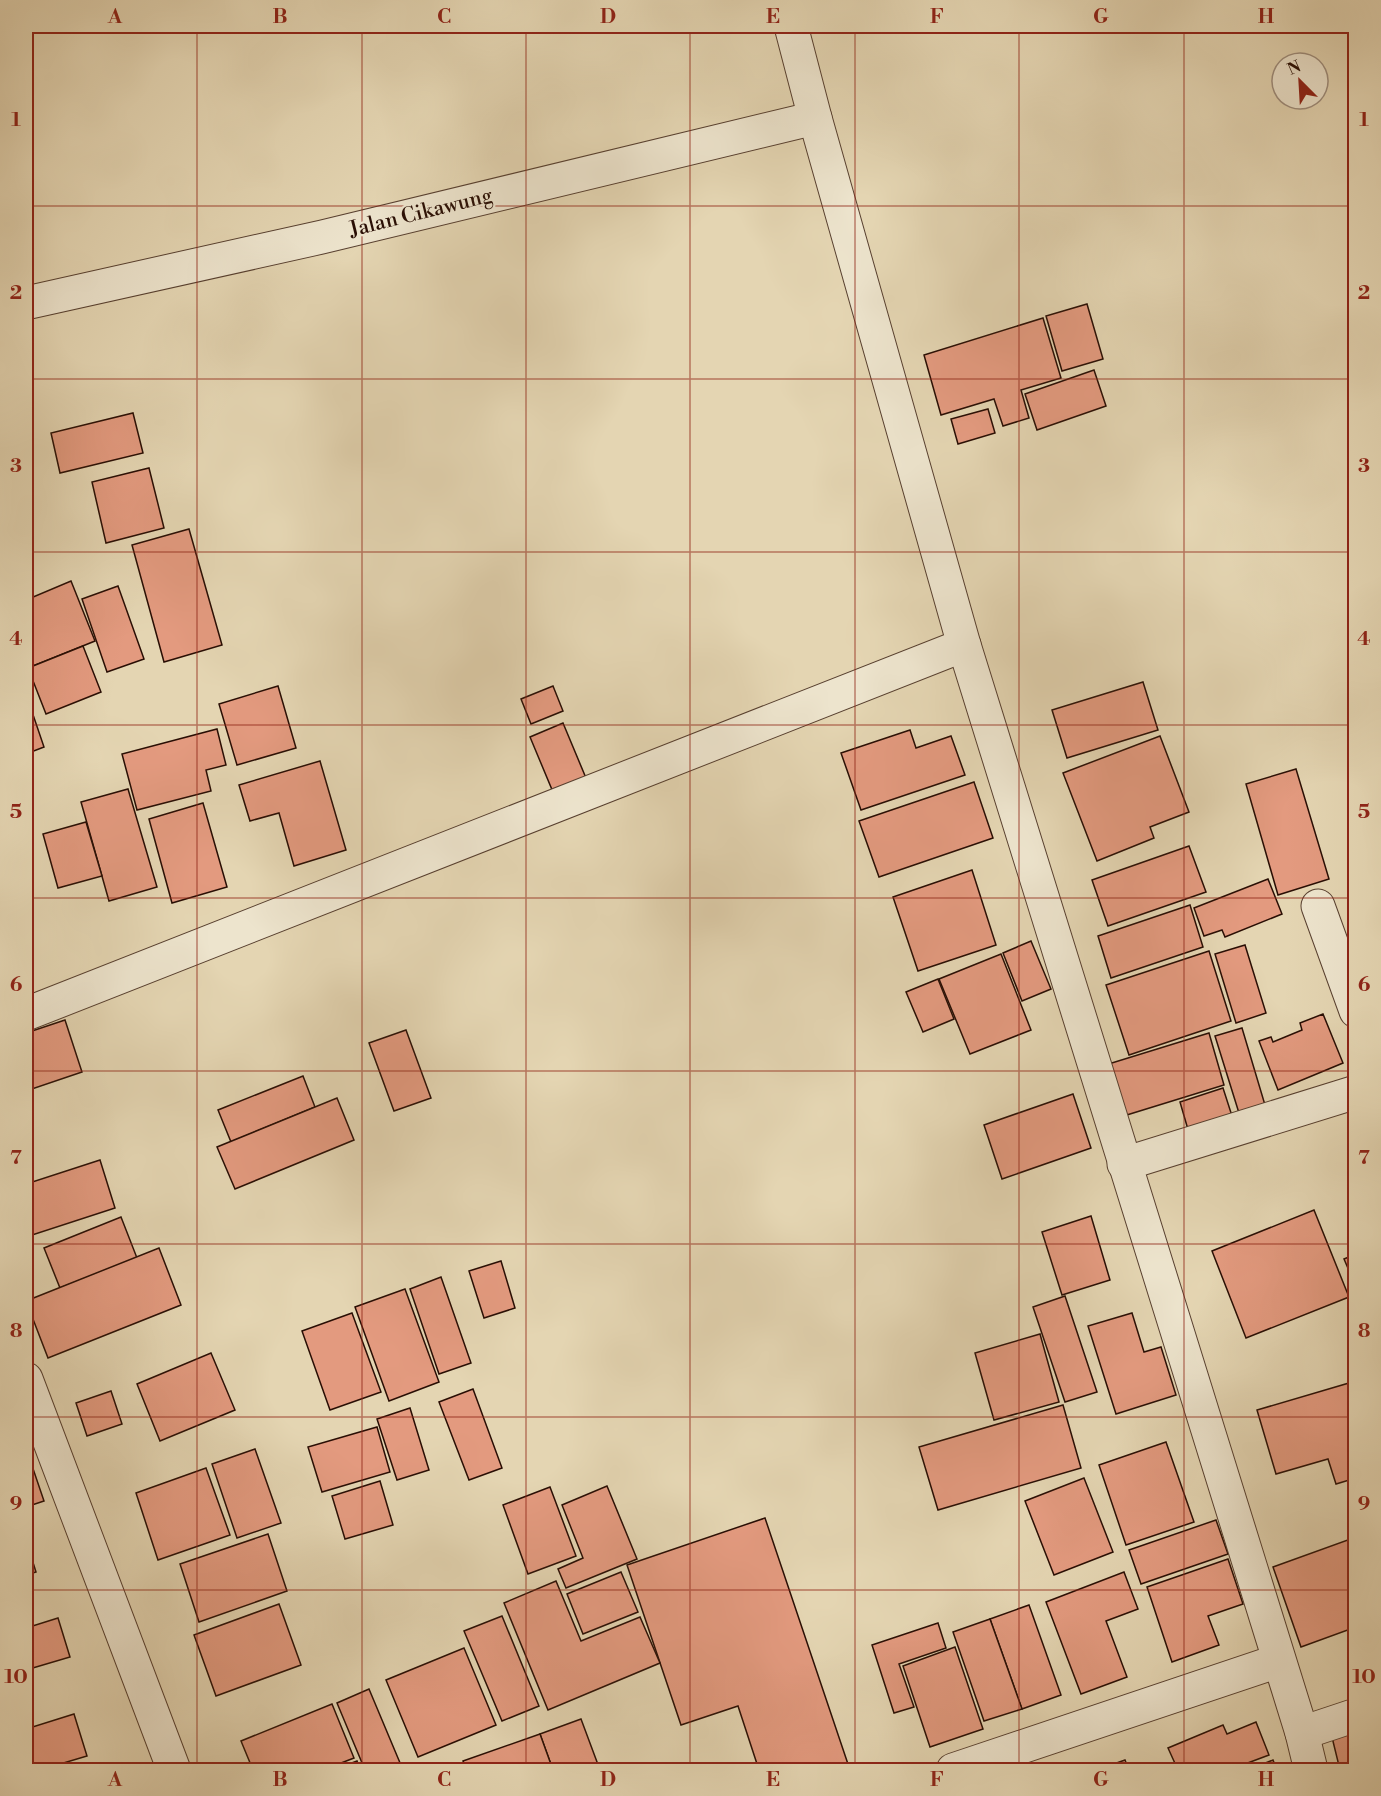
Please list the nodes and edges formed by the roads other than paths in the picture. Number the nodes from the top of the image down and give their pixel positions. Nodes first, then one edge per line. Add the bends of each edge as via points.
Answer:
1 (791, 26) edge
2 (815, 118) junction
3 (26, 303) edge
4 (964, 645) junction
5 (1318, 906) dead end
6 (1356, 1011) edge
7 (26, 1014) edge
8 (1356, 1092) edge
9 (1124, 1164) junction
10 (26, 1379) edge
11 (1278, 1661) junction
12 (1356, 1715) edge
13 (1302, 1733) junction
14 (174, 1770) edge
15 (953, 1770) edge
16 (1311, 1770) edge

1 - 2 street
2 - 3 street, Jalan Cikawung via 322,237
2 - 4 street
4 - 7 street
4 - 9 street
5 - 6 street
8 - 9 street
9 - 11 street
10 - 14 street
11 - 13 street
11 - 15 street
12 - 13 street
13 - 16 street

